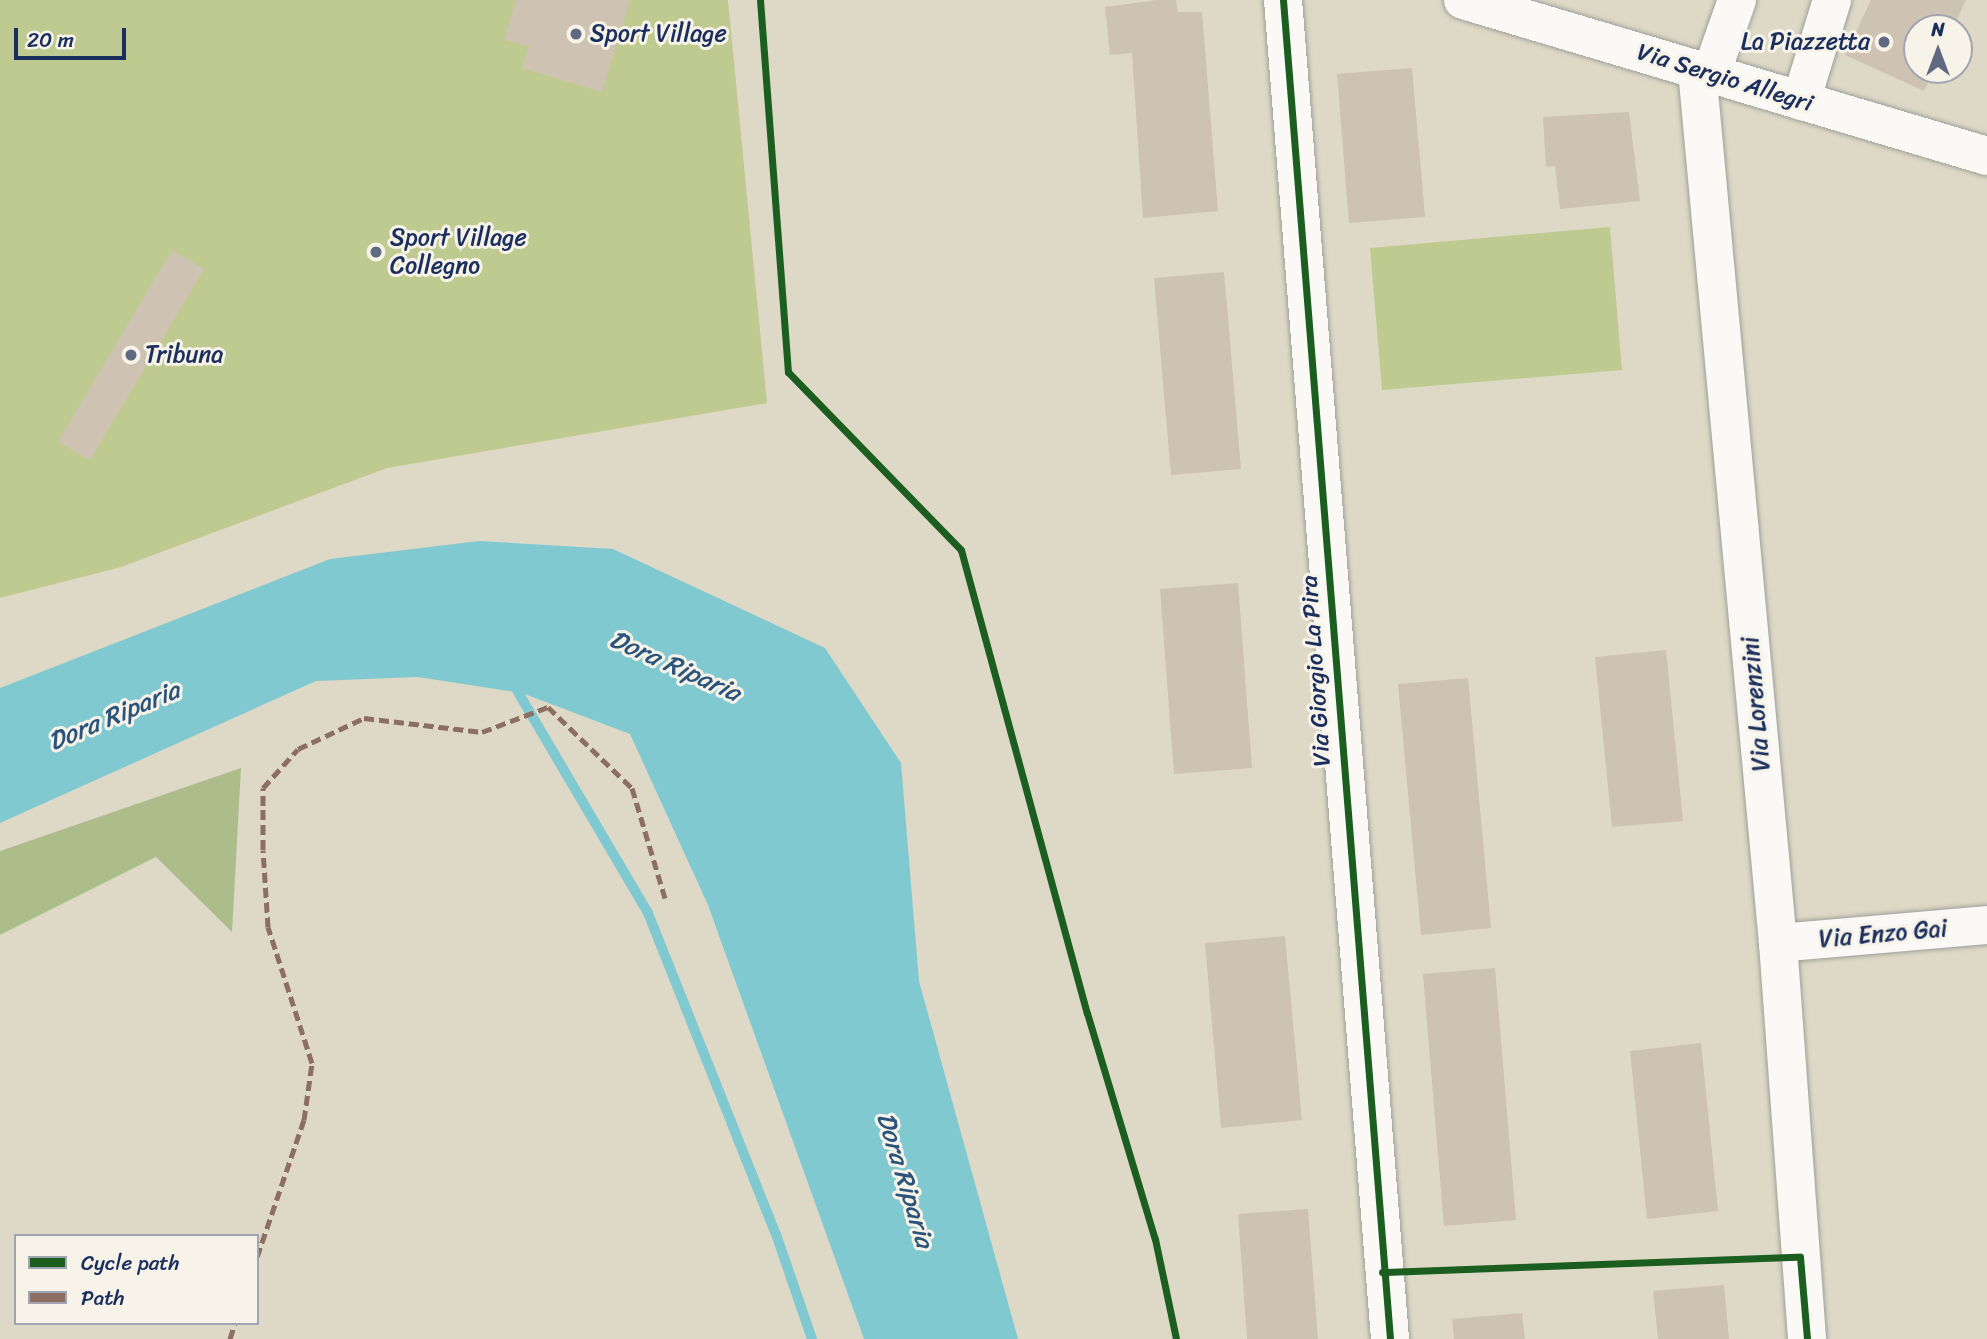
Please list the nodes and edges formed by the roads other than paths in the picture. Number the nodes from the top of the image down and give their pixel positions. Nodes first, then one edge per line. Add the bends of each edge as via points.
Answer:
1 (1283, 0) edge
2 (1463, 0) edge
3 (1737, 0) edge
4 (1832, 0) edge
5 (1704, 72) junction
6 (1801, 101) junction
7 (1987, 156) edge
8 (1987, 925) edge
9 (1779, 943) junction
10 (1390, 1339) edge
11 (1807, 1339) edge

1 - 10 street, Via Giorgio La Pira
2 - 5 street, Via Sergio Allegri
3 - 5 street
4 - 6 street
5 - 6 street, Via Sergio Allegri
5 - 9 street, Via Lorenzini
6 - 7 street, Via Sergio Allegri
8 - 9 street, Via Enzo Gai
9 - 11 street, Via Lorenzini

